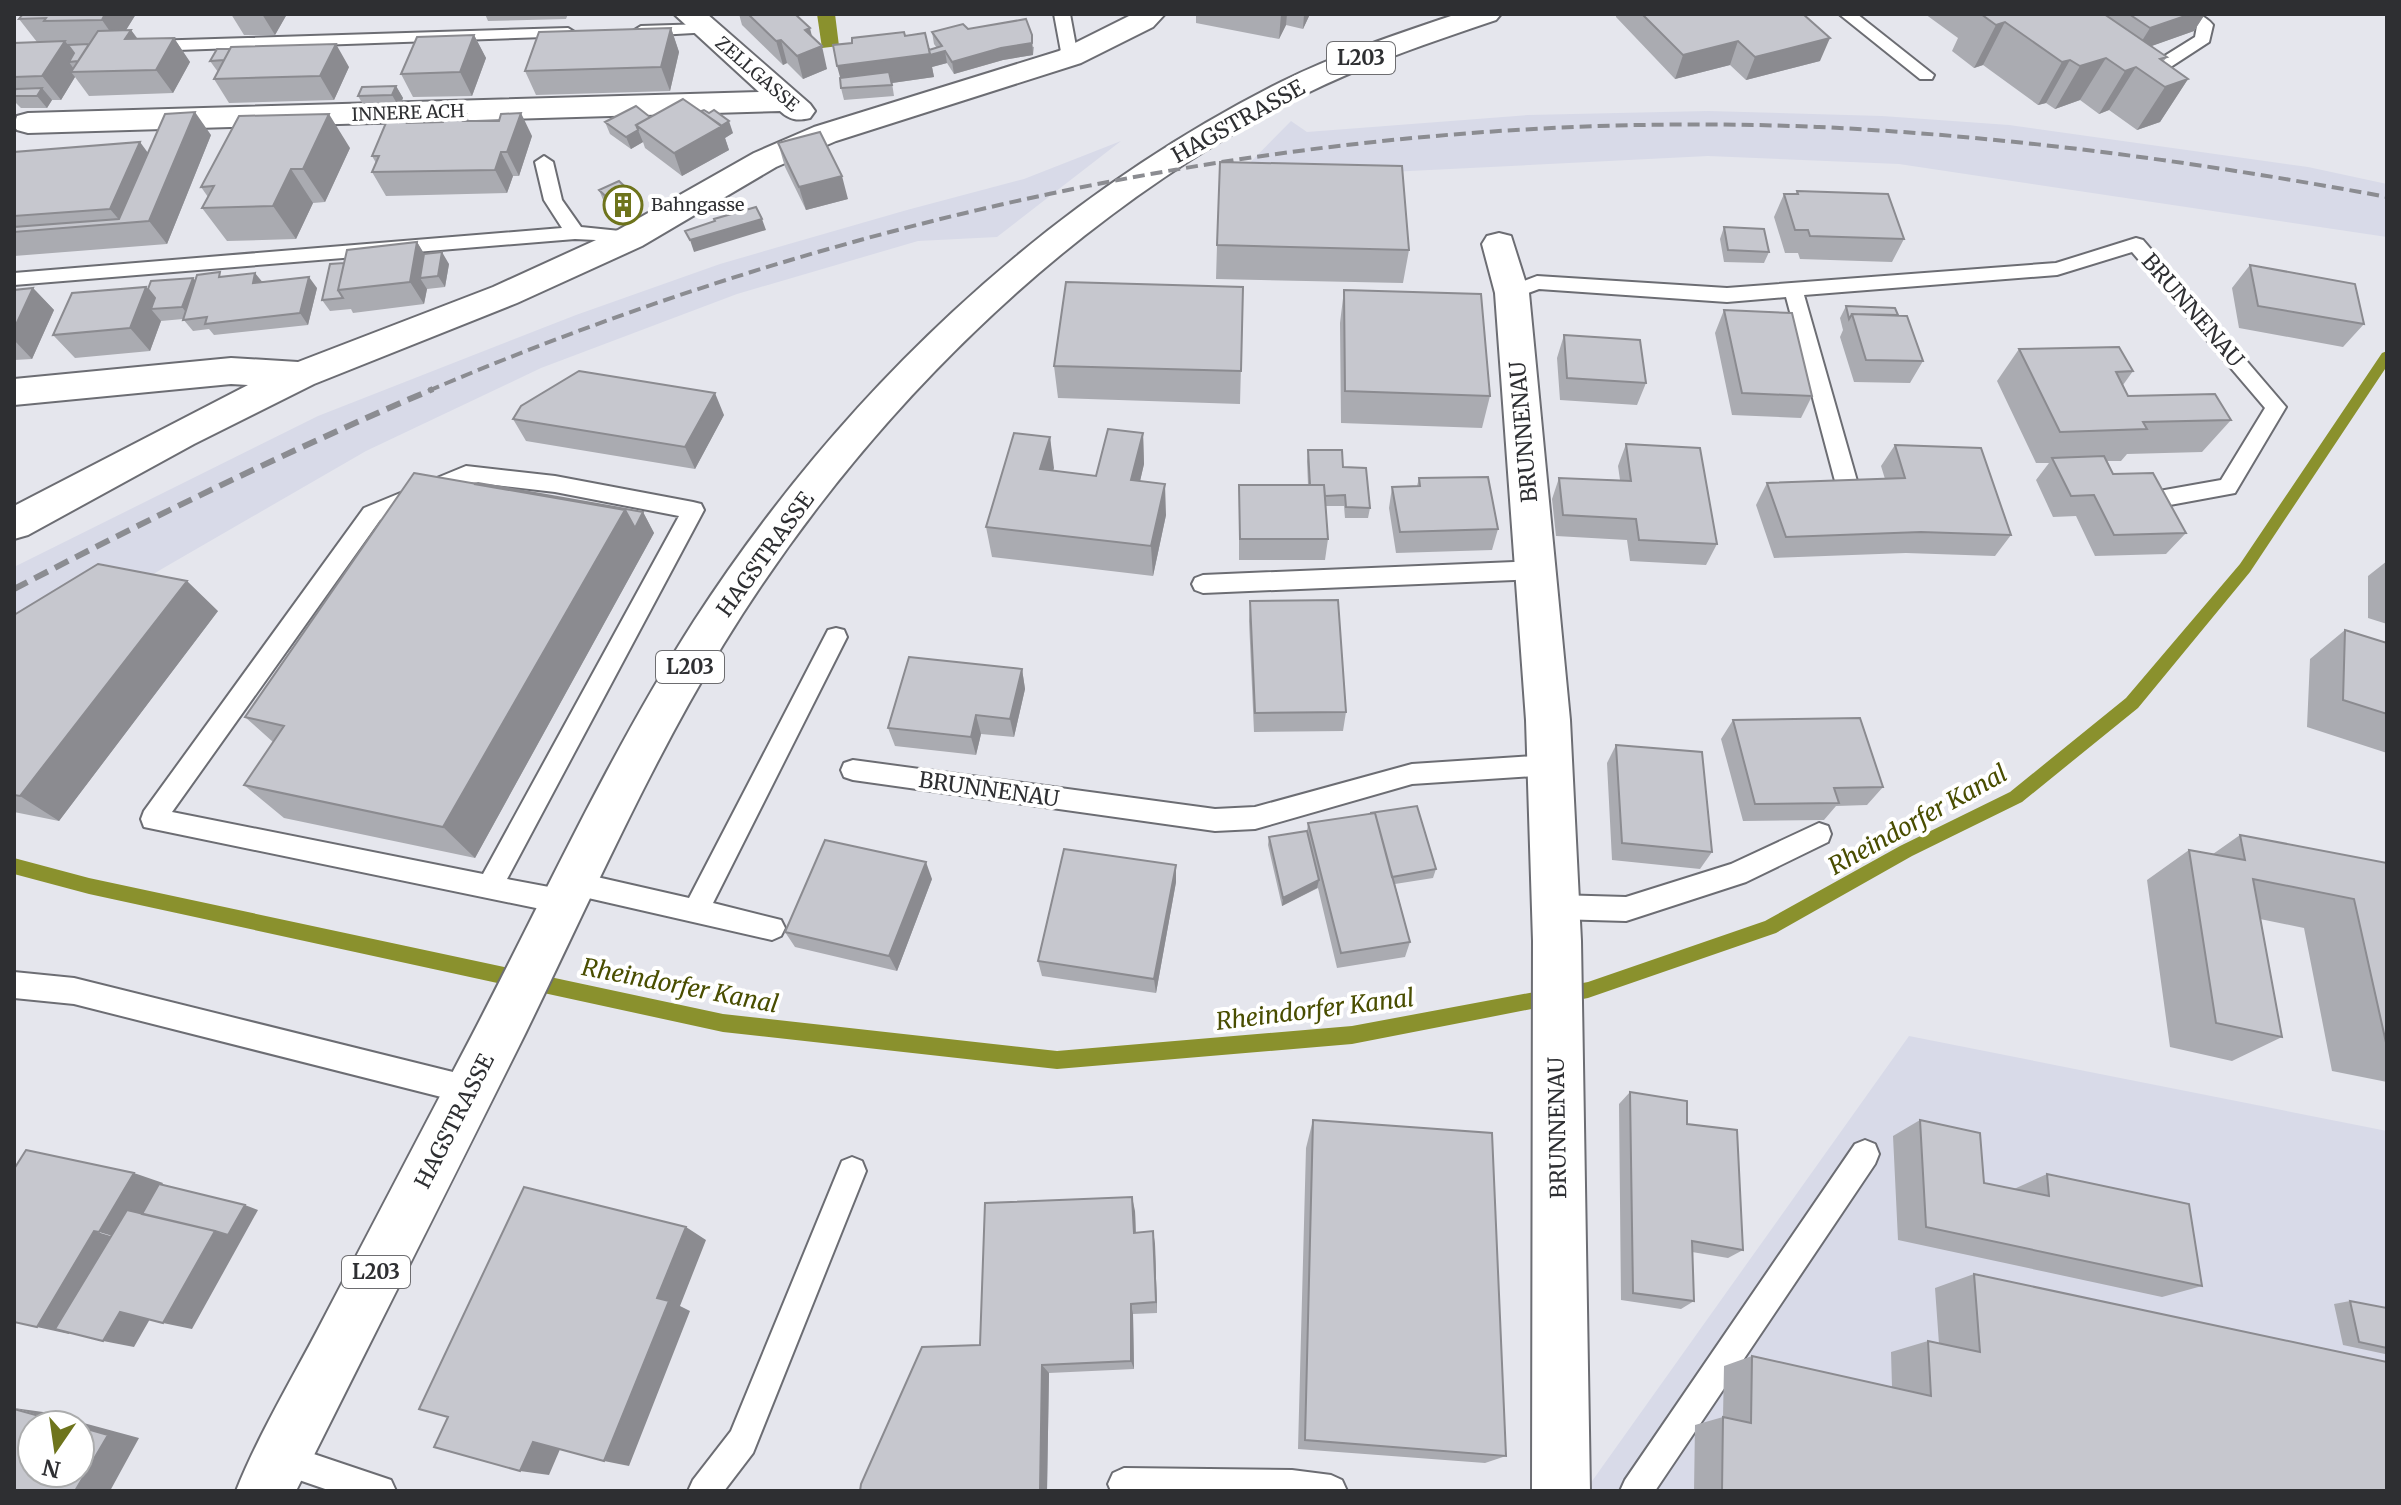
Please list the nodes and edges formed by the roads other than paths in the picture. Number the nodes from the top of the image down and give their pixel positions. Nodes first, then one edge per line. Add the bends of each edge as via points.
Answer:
1 (1062, 14) edge
2 (1150, 14) edge
3 (1486, 14) edge
4 (1847, 14) edge
5 (2191, 14) edge
6 (697, 21) edge
7 (627, 31) edge
8 (579, 33) edge
9 (139, 47) edge
10 (1070, 57) junction
11 (1926, 75) dead end
12 (2134, 83) edge
13 (787, 101) junction
14 (28, 123) dead end
15 (825, 134) junction
16 (544, 162) dead end
17 (575, 233) junction
18 (630, 238) junction
19 (1499, 244) dead end
20 (14, 279) edge
21 (1793, 289) junction
22 (1512, 293) junction
23 (301, 375) junction
24 (14, 392) edge
25 (1846, 481) edge
26 (2159, 499) edge
27 (14, 524) edge
28 (1535, 570) junction
29 (1203, 584) dead end
30 (836, 637) dead end
31 (1550, 765) junction
32 (853, 770) dead end
33 (1819, 834) dead end
34 (489, 887) junction
35 (565, 902) junction
36 (696, 911) junction
37 (1556, 924) junction
38 (772, 928) dead end
39 (14, 985) edge
40 (479, 1072) junction
41 (1865, 1154) dead end
42 (852, 1171) dead end
43 (273, 1475) edge
44 (1124, 1484) dead end
45 (380, 1491) edge
46 (704, 1491) edge
47 (1331, 1491) edge
48 (1561, 1491) edge
49 (1636, 1491) edge

1 - 10 lane
2 - 10 street
3 - 35 street, HAGSTRASSE / L203 via 1384,48 1308,81 1191,145 1057,238 948,336 856,433 720,616
4 - 11 lane
5 - 12 lane via 2205,25 2203,39
6 - 7 lane
6 - 13 street, ZELLGASSE
8 - 9 lane
10 - 15 street
13 - 14 street, INNERE ACH
13 - 15 street, ZELLGASSE
15 - 18 street via 765,160
16 - 17 lane via 553,200
17 - 18 lane
17 - 20 lane
18 - 23 street via 505,295
19 - 22 street, BRUNNENAU
21 - 22 lane, BRUNNENAU via 1727,295 1537,282
21 - 25 lane
21 - 26 lane, BRUNNENAU via 2057,269 2136,244 2276,407 2228,487
22 - 28 street, BRUNNENAU
23 - 24 street via 231,371
23 - 27 street
28 - 29 lane
28 - 31 street, BRUNNENAU
30 - 36 lane
31 - 32 lane, BRUNNENAU via 1412,774 1255,818 1215,820
31 - 37 street, BRUNNENAU
33 - 37 lane via 1737,874 1626,909
34 - 34 lane via 153,819 372,514 466,474 555,484 693,510
34 - 35 lane
35 - 36 lane
35 - 40 street, HAGSTRASSE / L203
36 - 38 lane
37 - 48 street, BRUNNENAU
39 - 40 lane via 74,991
40 - 43 street, HAGSTRASSE / L203
41 - 49 lane
42 - 46 lane via 742,1442
43 - 45 lane
44 - 47 lane

